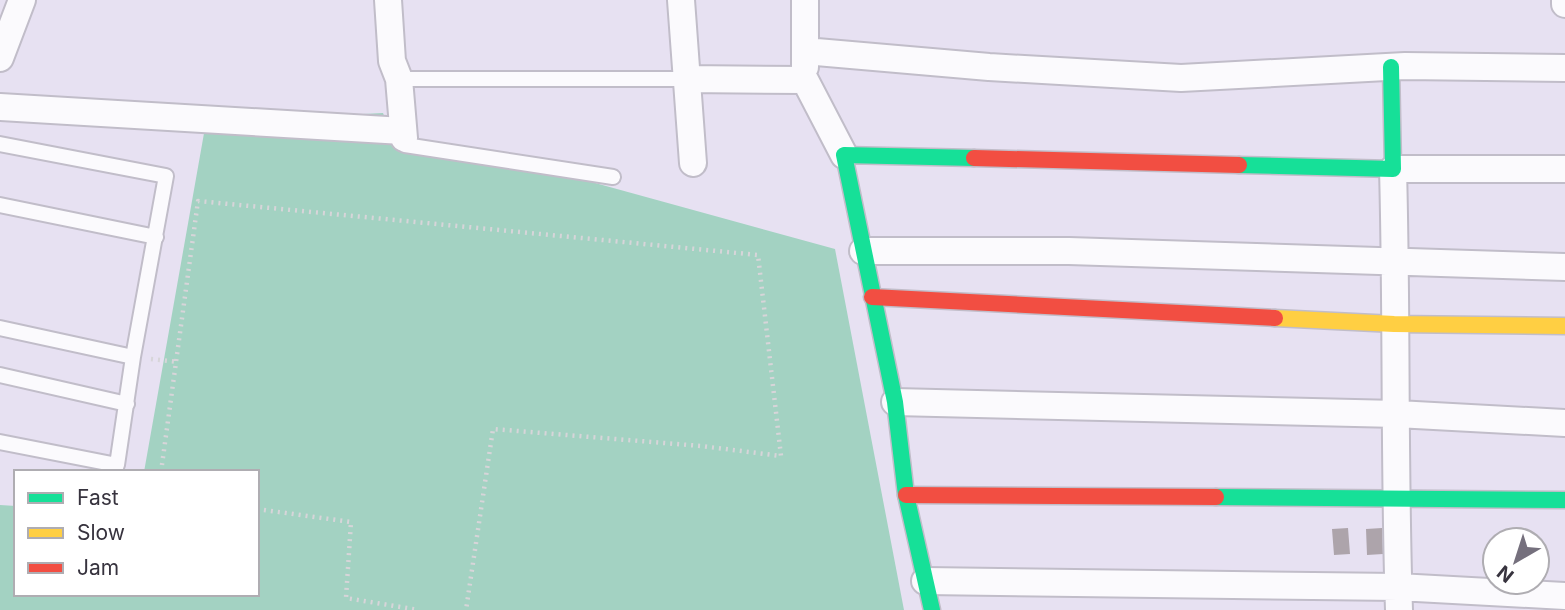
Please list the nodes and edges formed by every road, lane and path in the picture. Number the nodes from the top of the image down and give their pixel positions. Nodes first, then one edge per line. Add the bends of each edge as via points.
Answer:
1 (22, 0) edge
2 (388, 0) edge
3 (681, 0) edge
4 (805, 0) edge
5 (805, 51) junction
6 (0, 58) edge
7 (1391, 67) junction
8 (1565, 68) edge
9 (400, 79) junction
10 (685, 79) junction
11 (805, 80) junction
12 (0, 107) edge
13 (404, 135) junction
14 (0, 144) edge
15 (844, 155) junction
16 (693, 163) dead end
17 (1392, 169) junction
18 (1565, 169) edge
19 (613, 177) dead end
20 (0, 205) edge
21 (156, 237) junction
22 (863, 251) junction
23 (1394, 260) junction
24 (1565, 267) edge
25 (872, 297) junction
26 (1394, 324) junction
27 (1565, 326) edge
28 (0, 328) edge
29 (133, 357) junction
30 (177, 362) junction
31 (0, 375) edge
32 (895, 402) junction
33 (127, 404) junction
34 (1396, 414) junction
35 (1565, 423) edge
36 (0, 442) edge
37 (161, 470) edge
38 (905, 495) junction
39 (1395, 497) junction
40 (1565, 500) edge
41 (259, 509) edge
42 (925, 581) junction
43 (1565, 596) edge
44 (1398, 599) edge
45 (419, 610) edge
46 (466, 610) edge
47 (932, 610) edge

1 - 6 street
2 - 9 street via 391,61
3 - 10 street
4 - 5 street
5 - 7 street via 1072,74 1181,78
5 - 11 street
7 - 8 street
7 - 17 street
9 - 10 lane
9 - 13 street
10 - 11 street
10 - 16 street
11 - 15 street
12 - 13 street
13 - 19 lane via 404,145
14 - 21 lane via 166,176
15 - 17 street
15 - 22 street
17 - 18 street
17 - 23 street
20 - 21 lane
21 - 29 lane
22 - 23 street
22 - 25 street
23 - 24 street
23 - 26 street
25 - 26 street
25 - 32 street
26 - 27 street
26 - 34 street
28 - 29 lane
29 - 30 path
29 - 33 lane
30 - 37 path
30 - 46 path via 198,201 758,255 781,456 493,429
31 - 33 lane
32 - 34 street
32 - 38 street
33 - 36 lane via 117,465
34 - 35 street
34 - 39 street
38 - 39 street
38 - 42 street
39 - 40 street
39 - 44 street
41 - 45 path via 351,522 346,598
42 - 44 street
42 - 47 street
43 - 44 street

